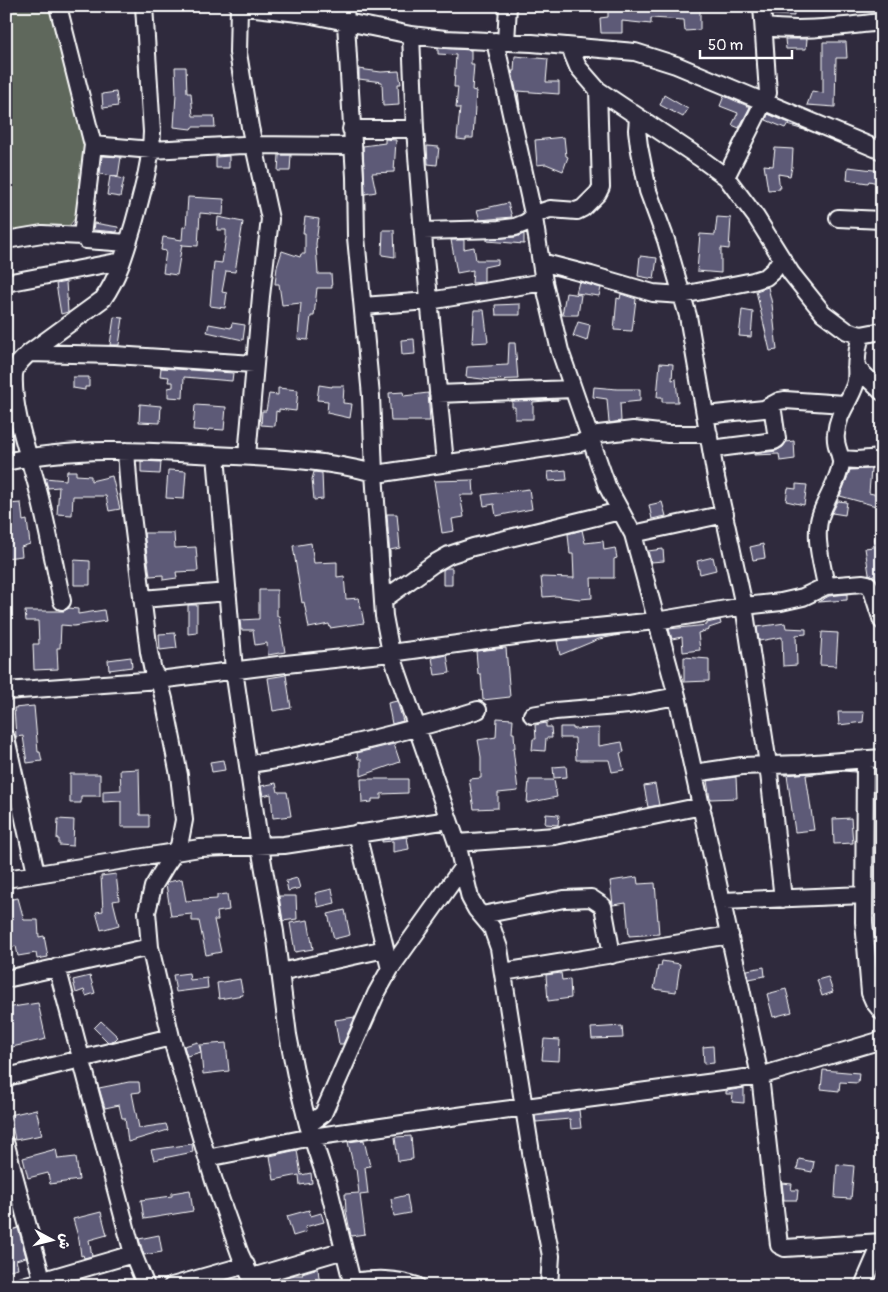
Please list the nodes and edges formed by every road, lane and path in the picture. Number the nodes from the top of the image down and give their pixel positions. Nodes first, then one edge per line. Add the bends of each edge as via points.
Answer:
1 (58, 6) edge
2 (144, 6) edge
3 (239, 6) edge
4 (508, 6) edge
5 (762, 6) edge
6 (346, 14) edge
7 (882, 22) edge
8 (764, 27) junction
9 (412, 35) junction
10 (500, 42) junction
11 (571, 47) junction
12 (598, 90) junction
13 (764, 102) junction
14 (638, 117) junction
15 (415, 129) junction
16 (352, 138) junction
17 (92, 145) junction
18 (254, 146) junction
19 (152, 150) junction
20 (882, 151) edge
21 (726, 177) junction
22 (534, 218) junction
23 (838, 218) dead end
24 (882, 220) edge
25 (423, 231) junction
26 (82, 236) junction
27 (6, 240) edge
28 (128, 243) junction
29 (781, 259) junction
30 (122, 261) junction
31 (541, 262) junction
32 (544, 282) junction
33 (6, 283) edge
34 (682, 295) junction
35 (429, 301) junction
36 (363, 306) junction
37 (882, 331) edge
38 (861, 335) junction
39 (29, 353) junction
40 (254, 364) junction
41 (856, 367) junction
42 (573, 389) junction
43 (882, 392) edge
44 (438, 394) junction
45 (844, 404) junction
46 (772, 405) junction
47 (706, 415) junction
48 (590, 439) junction
49 (710, 441) junction
50 (126, 451) junction
51 (216, 455) junction
52 (247, 456) junction
53 (29, 457) junction
54 (882, 458) edge
55 (841, 459) junction
56 (6, 462) edge
57 (445, 463) junction
58 (374, 473) junction
59 (620, 511) junction
60 (725, 514) junction
61 (633, 534) junction
62 (826, 586) junction
63 (228, 592) junction
64 (142, 598) junction
65 (383, 600) junction
66 (62, 601) dead end
67 (744, 606) junction
68 (656, 621) junction
69 (882, 621) edge
70 (391, 653) junction
71 (234, 670) junction
72 (159, 680) junction
73 (6, 691) edge
74 (677, 696) junction
75 (478, 710) dead end
76 (532, 715) dead end
77 (418, 728) junction
78 (6, 738) edge
79 (882, 758) edge
80 (864, 759) junction
81 (248, 764) junction
82 (768, 764) junction
83 (694, 773) junction
84 (702, 806) junction
85 (449, 820) junction
86 (357, 833) junction
87 (457, 843) junction
88 (260, 847) junction
89 (174, 853) junction
90 (462, 868) junction
91 (36, 873) junction
92 (6, 879) edge
93 (864, 896) junction
94 (783, 899) junction
95 (723, 901) junction
96 (482, 915) junction
97 (730, 936) junction
98 (150, 947) junction
99 (385, 948) junction
100 (612, 955) junction
101 (57, 967) junction
102 (390, 969) junction
103 (280, 972) junction
104 (503, 972) junction
105 (6, 979) edge
106 (882, 1012) edge
107 (171, 1038) junction
108 (882, 1040) edge
109 (82, 1060) junction
110 (760, 1076) junction
111 (6, 1079) edge
112 (524, 1107) junction
113 (310, 1131) junction
114 (6, 1145) edge
115 (207, 1158) junction
116 (12, 1191) edge
117 (882, 1242) edge
118 (344, 1250) junction
119 (134, 1254) junction
120 (251, 1276) edge
121 (867, 1281) edge
122 (44, 1283) edge
123 (352, 1284) edge
124 (23, 1286) edge
125 (146, 1286) edge
126 (172, 1286) edge
127 (417, 1286) edge
128 (549, 1286) edge

1 - 17 street
2 - 19 street
3 - 6 street via 307,14
3 - 18 street via 238,53
4 - 10 street
5 - 8 street
6 - 9 street
6 - 16 street
7 - 8 street via 790,29
8 - 13 street via 768,93
9 - 10 street
9 - 15 street
10 - 11 street
10 - 22 street
11 - 12 street via 578,67
11 - 13 street via 646,54
12 - 14 street
12 - 22 street via 601,188 577,211 550,209
13 - 20 street
13 - 21 street
14 - 21 street
14 - 34 street via 639,146 648,191
15 - 16 street
15 - 25 street
16 - 18 street
16 - 36 street
17 - 19 street
17 - 26 street
18 - 19 street
18 - 40 street via 270,219
19 - 28 street
21 - 29 street via 756,217
22 - 25 street via 499,230
22 - 31 street
23 - 24 street
25 - 35 street
26 - 27 street via 42,234
26 - 28 street via 86,240
28 - 30 street
29 - 34 street via 774,270 753,281
29 - 38 street via 823,314 847,331
30 - 33 street
30 - 39 street via 103,299
31 - 32 street
31 - 34 street via 653,293
32 - 35 street
32 - 42 street via 560,351
34 - 47 street
35 - 36 street
35 - 44 street
36 - 58 street
37 - 38 street
38 - 41 street
39 - 40 street
39 - 53 street via 14,372 15,395
40 - 52 street
41 - 43 street
41 - 45 street via 855,386
42 - 44 street
42 - 48 street
44 - 57 street
45 - 46 street via 785,400
45 - 55 street via 835,436
46 - 47 street via 757,410
46 - 49 street via 776,439 768,442
47 - 49 street
48 - 49 street via 607,432 634,430
48 - 57 street
48 - 59 street
49 - 60 street
50 - 51 street
50 - 53 street
50 - 64 street
51 - 52 street
51 - 63 street
52 - 58 street via 314,461
53 - 56 street
53 - 66 street
54 - 55 street
55 - 62 street via 838,476 818,523
57 - 58 street
58 - 65 street
59 - 61 street
59 - 65 street via 449,555
60 - 61 street
60 - 67 street
61 - 68 street
62 - 67 street via 803,597
62 - 69 street via 868,584
63 - 64 street
63 - 71 street
64 - 72 street via 149,652 153,671
65 - 70 street
67 - 68 street
67 - 82 street
68 - 70 street
68 - 74 street
70 - 71 street
70 - 77 street
71 - 72 street
71 - 81 street
72 - 73 street
72 - 89 street via 179,776 184,820 179,846
74 - 76 street via 629,705
74 - 83 street
75 - 77 street
77 - 81 street via 318,752
77 - 85 street
78 - 91 street
79 - 80 street
80 - 82 street
80 - 93 street
81 - 88 street
82 - 83 street
82 - 94 street
83 - 84 street
84 - 87 street via 555,836
84 - 95 street
85 - 86 street
85 - 87 street
86 - 88 street
86 - 99 street
87 - 90 street
88 - 89 street via 200,848
88 - 103 street
89 - 91 street
89 - 98 street via 153,887 147,912
90 - 96 street via 470,898
90 - 102 street
91 - 92 street
93 - 94 street
93 - 106 street via 870,992
94 - 95 street
95 - 97 street
96 - 100 street via 564,899 591,898 602,906
96 - 104 street via 492,928
97 - 100 street
97 - 110 street
98 - 101 street
98 - 107 street
99 - 102 street
99 - 103 street
100 - 104 street
101 - 105 street
101 - 109 street
102 - 113 street via 323,1114
103 - 113 street via 288,1035
104 - 112 street
107 - 109 street
107 - 115 street
108 - 110 street
109 - 111 street
109 - 119 street
110 - 112 street
110 - 117 street via 780,1245 785,1248
112 - 113 street
112 - 128 street via 551,1256
113 - 115 street
113 - 118 street
114 - 116 street
115 - 120 street via 240,1254
116 - 122 street
117 - 121 street
118 - 120 street
118 - 123 street
119 - 122 street
119 - 125 street
120 - 126 street
122 - 124 street
123 - 127 street via 376,1279 397,1280

